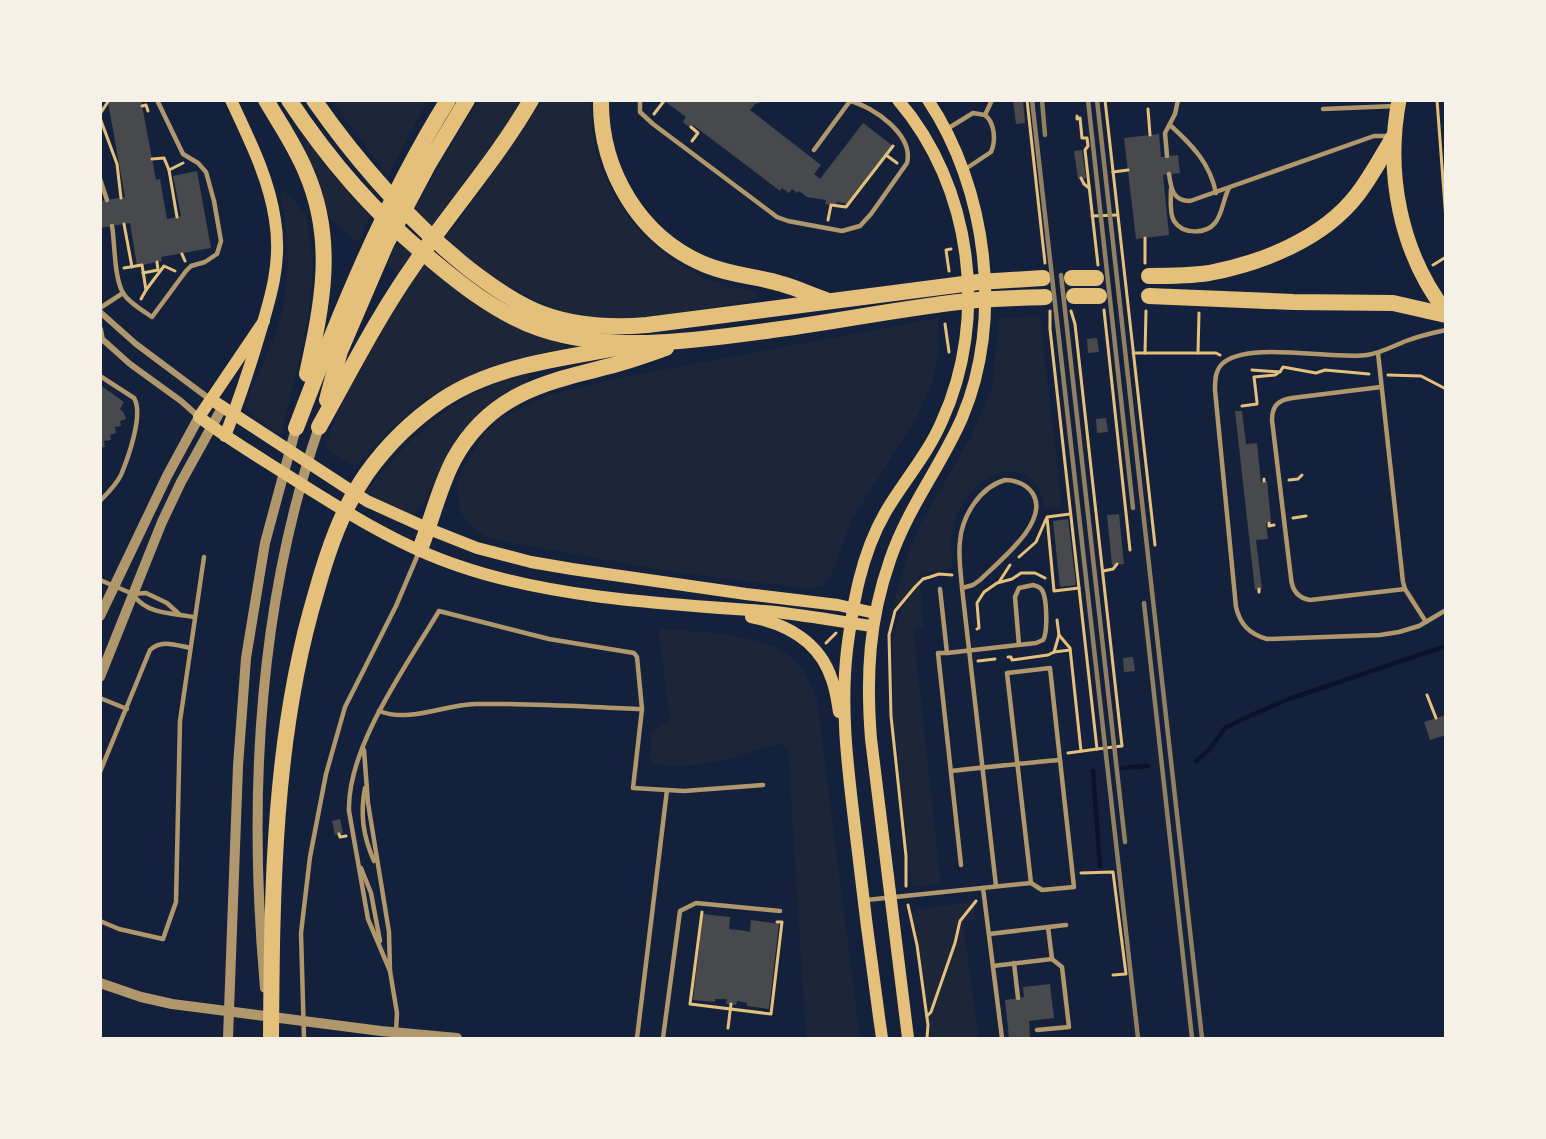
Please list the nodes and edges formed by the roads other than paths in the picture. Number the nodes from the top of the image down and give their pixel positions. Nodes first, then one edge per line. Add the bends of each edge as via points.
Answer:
1 (157, 100) edge
2 (231, 100) edge
3 (266, 100) edge
4 (289, 100) edge
5 (314, 100) edge
6 (466, 100) edge
7 (531, 100) edge
8 (601, 100) edge
9 (639, 100) edge
10 (898, 100) edge
11 (928, 100) edge
12 (992, 100) edge
13 (1178, 100) edge
14 (447, 102) edge
15 (1398, 103) edge
16 (1323, 110) dead end
17 (985, 115) junction
18 (1170, 125) junction
19 (946, 130) junction
20 (1394, 136) junction
21 (814, 150) dead end
22 (1167, 156) dead end
23 (964, 170) junction
24 (1169, 174) dead end
25 (100, 179) edge
26 (1171, 186) junction
27 (1230, 188) junction
28 (1216, 193) junction
29 (107, 200) dead end
30 (112, 226) dead end
31 (1147, 269) road end
32 (1044, 272) road end
33 (1098, 277) road end
34 (1072, 278) dead end
35 (361, 281) junction
36 (123, 293) junction
37 (1074, 296) dead end
38 (826, 300) junction
39 (1101, 303) road end
40 (1147, 304) road end
41 (1048, 305) road end
42 (100, 310) edge
43 (1446, 313) edge
44 (264, 321) junction
45 (100, 329) edge
46 (1446, 330) edge
47 (688, 341) junction
48 (637, 344) junction
49 (1378, 353) junction
50 (100, 376) edge
51 (1381, 387) junction
52 (217, 404) junction
53 (233, 415) junction
54 (199, 417) junction
55 (211, 426) junction
56 (296, 428) junction
57 (317, 434) junction
58 (225, 436) junction
59 (100, 501) edge
60 (429, 529) junction
61 (420, 549) junction
62 (204, 557) dead end
63 (100, 580) edge
64 (115, 586) junction
65 (962, 588) junction
66 (940, 589) dead end
67 (1406, 589) junction
68 (133, 594) junction
69 (705, 608) junction
70 (853, 608) junction
71 (1446, 610) edge
72 (875, 613) junction
73 (179, 614) junction
74 (100, 616) edge
75 (195, 617) junction
76 (1426, 622) junction
77 (851, 623) junction
78 (872, 626) junction
79 (1019, 645) junction
80 (190, 648) junction
81 (970, 650) junction
82 (947, 653) junction
83 (100, 677) edge
84 (100, 698) edge
85 (127, 709) junction
86 (642, 709) junction
87 (379, 711) junction
88 (845, 738) junction
89 (364, 744) junction
90 (1060, 760) junction
91 (1017, 764) junction
92 (357, 767) junction
93 (983, 767) junction
94 (366, 769) junction
95 (951, 771) junction
96 (100, 772) edge
97 (366, 777) junction
98 (762, 785) dead end
99 (667, 790) junction
100 (961, 865) dead end
101 (377, 866) junction
102 (1031, 883) junction
103 (996, 886) junction
104 (982, 888) junction
105 (890, 897) junction
106 (863, 900) junction
107 (780, 911) dead end
108 (100, 921) edge
109 (1066, 926) dead end
110 (1048, 927) junction
111 (989, 934) junction
112 (1052, 959) junction
113 (1014, 963) junction
114 (993, 966) junction
115 (390, 971) junction
116 (101, 986) edge
117 (268, 989) junction
118 (1018, 998) dead end
119 (1037, 1030) dead end
120 (401, 1034) edge
121 (420, 1036) edge
122 (231, 1038) edge
123 (271, 1038) edge
124 (303, 1038) edge
125 (457, 1038) edge
126 (637, 1038) edge
127 (663, 1038) edge
128 (882, 1038) edge
129 (908, 1038) edge
130 (1002, 1038) edge

1 - 36 lane via 183,154 206,172 217,214 220,248 212,258 190,266 152,317
2 - 44 main road via 262,172 275,218 276,276
3 - 56 highway via 312,187 324,250 321,314
4 - 48 highway via 327,155 366,200 409,242 471,289 539,328 578,338
5 - 38 highway via 375,179 426,232 488,283 544,314 580,323 634,326
6 - 35 highway
7 - 57 highway via 389,302
8 - 38 highway via 604,140 615,175 634,208 660,236 705,264
9 - 21 lane via 640,112 653,124 777,217 826,228 846,231 864,223 907,163 908,153 887,120 850,102
10 - 70 main road via 926,138 948,183 958,216 966,267 965,344 947,410 879,525 861,571
11 - 19 main road
12 - 17 lane
13 - 18 lane
14 - 35 highway via 398,189
15 - 16 lane
15 - 20 main road
17 - 19 lane via 973,113
17 - 23 lane via 993,128 994,147 988,156
18 - 22 lane via 1165,134
18 - 28 lane via 1208,166
19 - 23 main road
20 - 27 lane via 1374,136
20 - 31 highway via 1356,196 1310,236 1231,268 1196,274
20 - 43 main road via 1394,173 1401,219 1419,267
23 - 72 main road via 974,204 982,266 985,311 978,368 948,447 903,526
24 - 26 lane
25 - 29 lane
26 - 27 lane via 1174,221 1192,231 1213,225
26 - 28 lane via 1182,201
27 - 28 lane
30 - 36 lane
32 - 38 highway
33 - 34 highway
35 - 56 highway
35 - 57 highway
36 - 42 lane
37 - 39 highway
40 - 43 highway via 1393,303
41 - 47 highway via 966,302
42 - 52 street via 136,344
44 - 52 main road
44 - 53 main road
45 - 54 street via 102,339 124,359
46 - 49 lane via 1407,340
47 - 48 highway
47 - 60 highway via 543,383 496,410 473,432 453,462
48 - 117 highway via 523,366 473,383 443,400 388,448 348,505 335,533 306,627 287,737
49 - 51 lane
49 - 76 lane via 1252,353 1227,360 1219,368 1215,401 1236,607 1243,625 1267,639 1380,635 1410,630
50 - 59 lane via 134,398 138,408 120,476
51 - 67 lane
51 - 67 lane via 1292,398 1274,406 1272,420 1289,567 1293,588 1306,599
52 - 53 main road
52 - 54 main road
52 - 55 street
53 - 58 main road
53 - 60 main road via 359,496
54 - 55 main road
54 - 64 street
55 - 58 main road
55 - 68 street via 175,495
56 - 122 street via 259,577 242,698 235,820
57 - 117 street via 294,508 280,574 262,696 258,871
58 - 61 main road via 350,514
60 - 61 highway
60 - 70 main road via 477,548 531,562
61 - 69 main road via 460,567 534,586
61 - 124 lane via 345,707 332,750 304,901
62 - 75 lane
63 - 64 lane
64 - 68 lane
64 - 74 street
65 - 65 lane via 980,580 1032,524 1035,497 1022,484 999,481 973,505 960,539
65 - 81 lane
66 - 82 lane
67 - 76 lane
68 - 73 lane via 146,593
68 - 73 lane via 141,604 163,613
68 - 83 street
69 - 77 main road
69 - 88 main road via 777,623 808,643 832,679
70 - 72 main road
70 - 77 main road
71 - 76 lane
72 - 78 main road
73 - 75 lane
75 - 80 lane
77 - 78 main road
77 - 88 main road via 845,678
78 - 105 main road via 869,710
79 - 79 lane via 1040,642 1046,636 1044,596 1033,585 1019,588 1015,597
79 - 81 lane
80 - 85 lane via 162,643 153,647
80 - 108 lane via 179,735 175,907 163,939
81 - 82 lane
81 - 93 lane
82 - 95 lane via 938,654
84 - 85 lane
85 - 96 lane
86 - 87 lane via 471,704 402,716
86 - 87 lane via 634,653 537,636 439,611
86 - 99 lane via 633,788
87 - 89 lane
88 - 106 main road
89 - 92 lane
89 - 94 lane
90 - 91 lane
90 - 91 lane via 1050,668 1007,673
90 - 102 lane via 1074,887 1042,890
91 - 93 lane
91 - 102 lane
92 - 94 lane
92 - 115 lane via 349,804 357,858 371,892 382,953
93 - 95 lane
93 - 103 lane
94 - 97 lane
95 - 100 lane
97 - 101 lane
97 - 101 lane via 362,818 366,844
98 - 99 lane
99 - 126 lane
101 - 115 lane via 389,932
102 - 103 lane
103 - 104 lane
104 - 105 lane
104 - 111 lane
105 - 106 lane
105 - 129 main road
106 - 128 main road
107 - 127 lane via 696,903 680,911
109 - 110 lane
110 - 111 lane
110 - 112 lane
111 - 114 lane
112 - 113 lane
112 - 119 lane via 1062,967 1069,1026
113 - 114 lane
113 - 118 lane
114 - 130 lane
115 - 120 lane
116 - 120 street via 172,1004
117 - 123 highway
120 - 121 street
121 - 125 street

